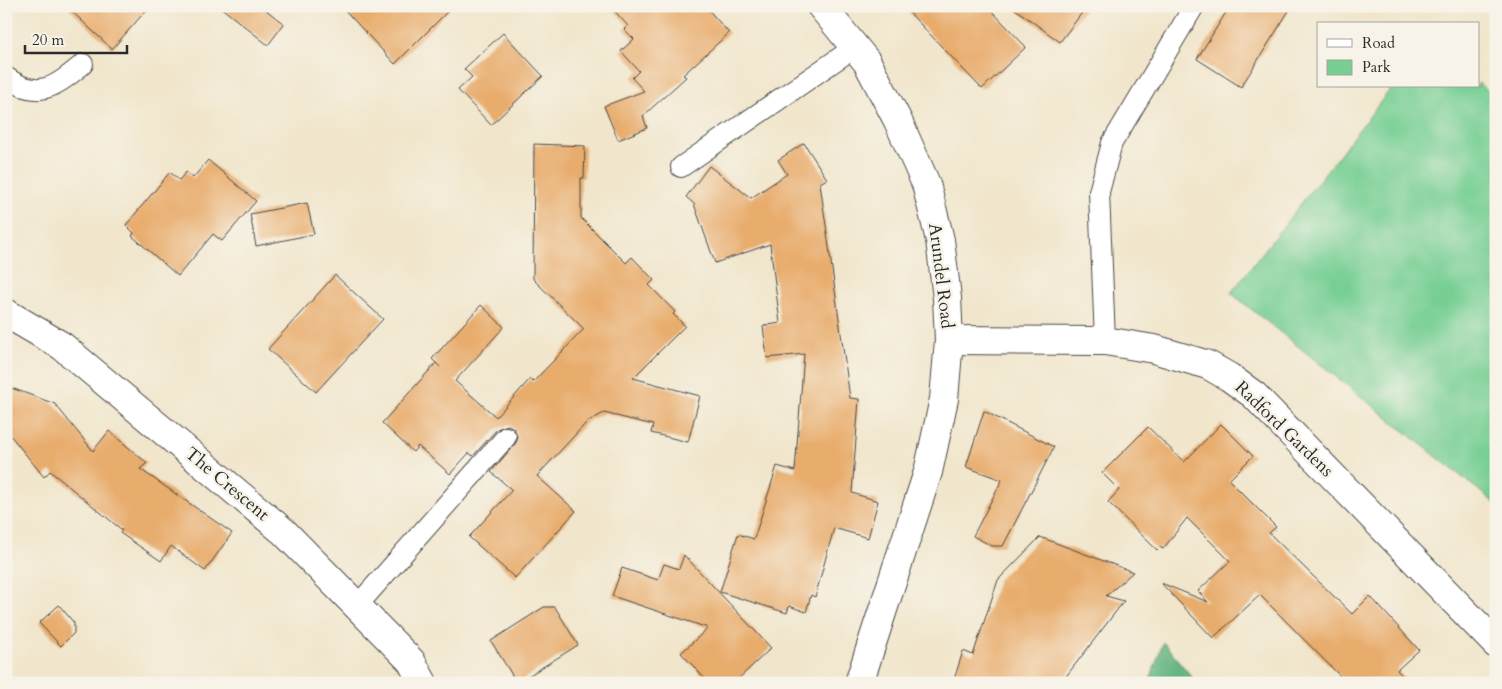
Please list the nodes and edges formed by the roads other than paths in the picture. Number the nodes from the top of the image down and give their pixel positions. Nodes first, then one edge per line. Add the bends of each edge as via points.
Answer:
1 (821, 6) edge
2 (1194, 6) edge
3 (855, 47) junction
4 (83, 64) dead end
5 (6, 77) edge
6 (681, 167) dead end
7 (6, 312) edge
8 (949, 340) junction
9 (1106, 341) junction
10 (506, 437) dead end
11 (357, 606) junction
12 (1496, 644) edge
13 (423, 683) edge
14 (859, 683) edge

1 - 3 street, Arundel Road
2 - 9 lane via 1112,143 1104,169 1099,192
3 - 6 lane
3 - 8 street, Arundel Road via 867,62 894,112 926,184 940,240
4 - 5 lane via 61,83 48,88 27,88
7 - 11 street, The Crescent via 70,352 284,532
8 - 9 street, Radford Gardens
8 - 14 street, Arundel Road via 944,398 928,472
9 - 12 street, Radford Gardens via 1154,349 1208,365 1254,395
10 - 11 lane
11 - 13 street, The Crescent via 411,661

